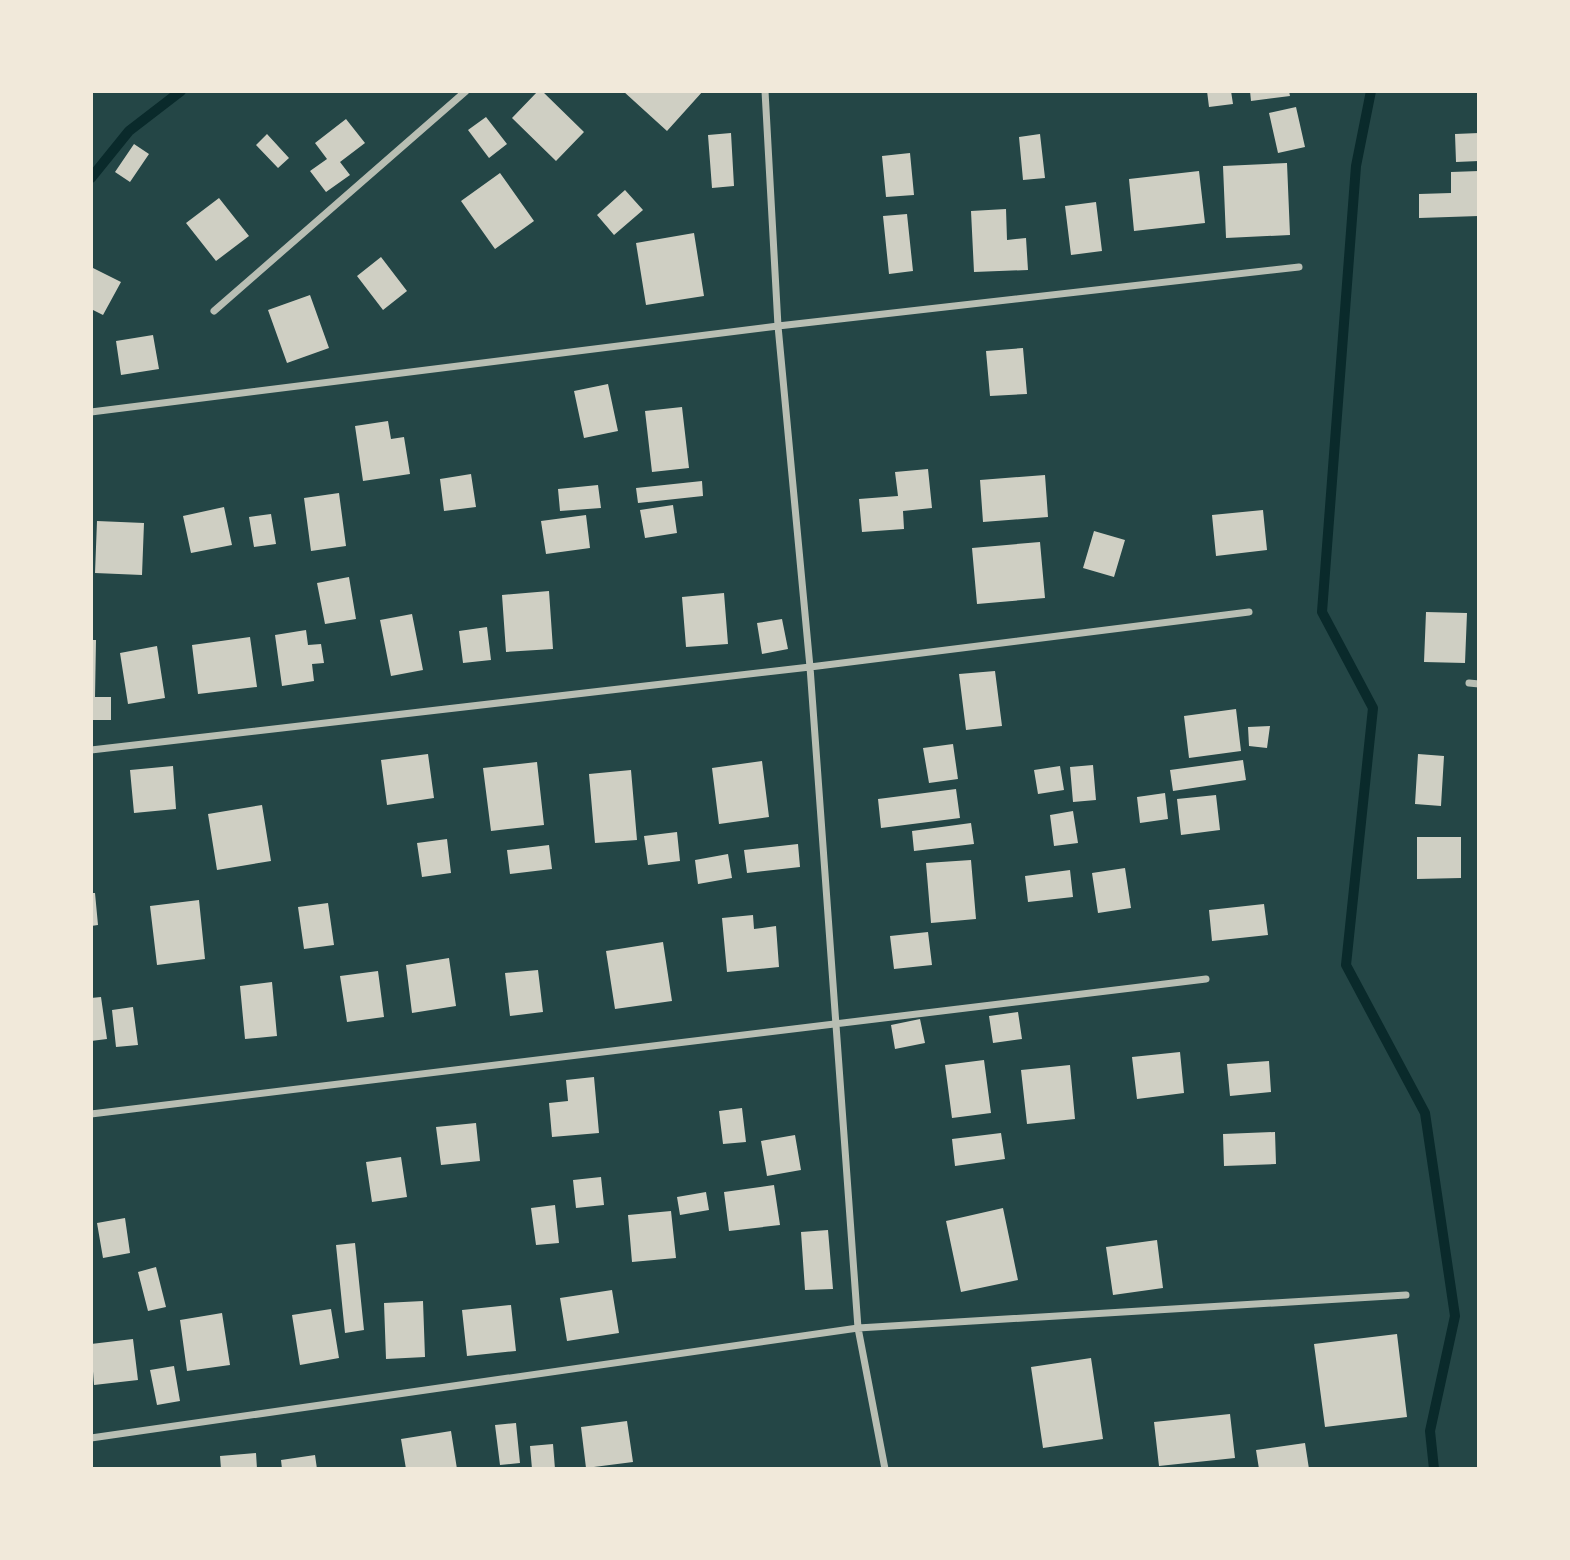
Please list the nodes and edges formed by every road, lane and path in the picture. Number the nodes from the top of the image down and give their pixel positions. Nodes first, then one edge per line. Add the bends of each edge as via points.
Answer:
1 (466, 91) edge
2 (765, 91) edge
3 (1299, 267) dead end
4 (214, 311) dead end
5 (779, 327) junction
6 (91, 412) edge
7 (1249, 612) dead end
8 (810, 667) junction
9 (1469, 683) dead end
10 (1479, 684) edge
11 (91, 750) edge
12 (1206, 979) dead end
13 (835, 1022) junction
14 (91, 1114) edge
15 (1406, 1295) dead end
16 (858, 1328) junction
17 (91, 1438) edge
18 (886, 1469) edge

1 - 4 street
2 - 5 street
3 - 5 street
5 - 6 street
5 - 8 street
7 - 8 street
8 - 11 street
8 - 13 street
9 - 10 street
12 - 13 street
13 - 14 street
13 - 16 street
15 - 16 street
16 - 17 street
16 - 18 street

